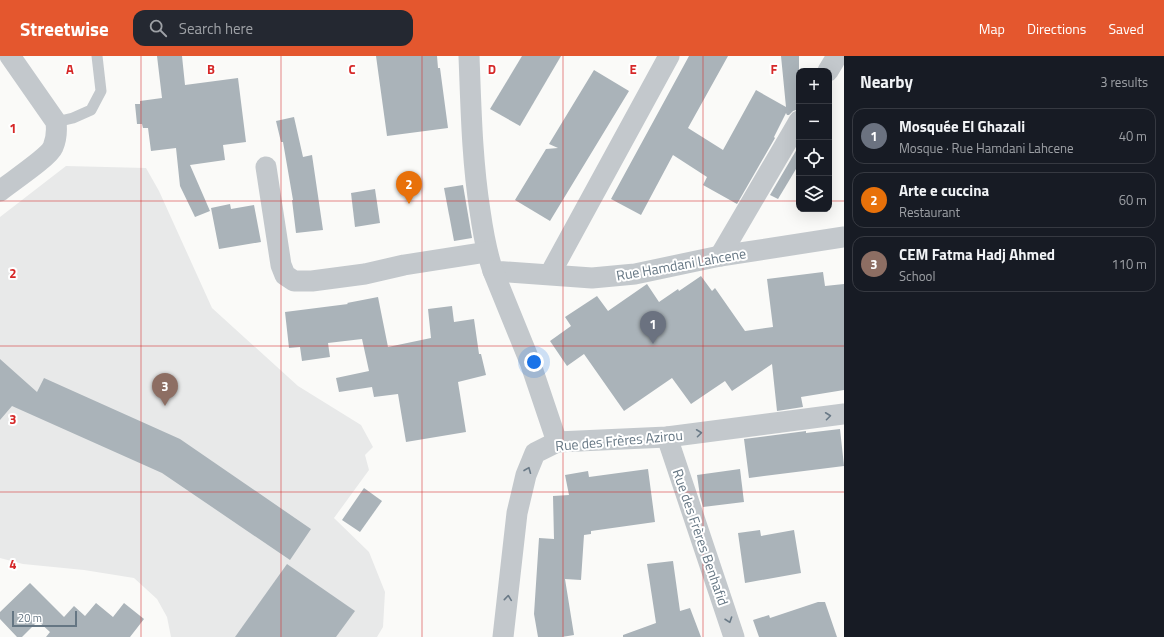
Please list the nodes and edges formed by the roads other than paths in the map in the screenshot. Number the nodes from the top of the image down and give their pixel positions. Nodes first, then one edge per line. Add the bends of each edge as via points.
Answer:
1 (10, 56) edge
2 (97, 56) edge
3 (469, 56) edge
4 (669, 56) edge
5 (837, 56) edge
6 (830, 68) edge
7 (56, 122) junction
8 (796, 126) edge
9 (266, 167) dead end
10 (0, 190) edge
11 (844, 237) edge
12 (720, 256) junction
13 (490, 261) junction
14 (550, 274) junction
15 (844, 414) edge
16 (667, 437) junction
17 (557, 442) junction
18 (504, 637) edge
19 (734, 637) edge

1 - 7 street
2 - 7 lane via 101,91 91,110
3 - 13 street via 471,134 476,186
4 - 14 street
5 - 6 street
7 - 10 street via 58,134 53,148
8 - 12 street
9 - 13 street, Rue Hamdani Lahcene via 281,265 285,275 294,281 364,274 404,265
11 - 12 street, Rue Hamdani Lahcene
12 - 14 street, Rue Hamdani Lahcene via 635,274 592,278
13 - 14 street, Rue Hamdani Lahcene
13 - 17 street via 530,362
16 -> 15 street, Rue des Frères Azirou
16 - 17 street, Rue des Frères Azirou
16 -> 19 street, Rue des Frères Benhafid
18 -> 17 street, Rue des Frères Azirou via 517,513 526,475 535,453

